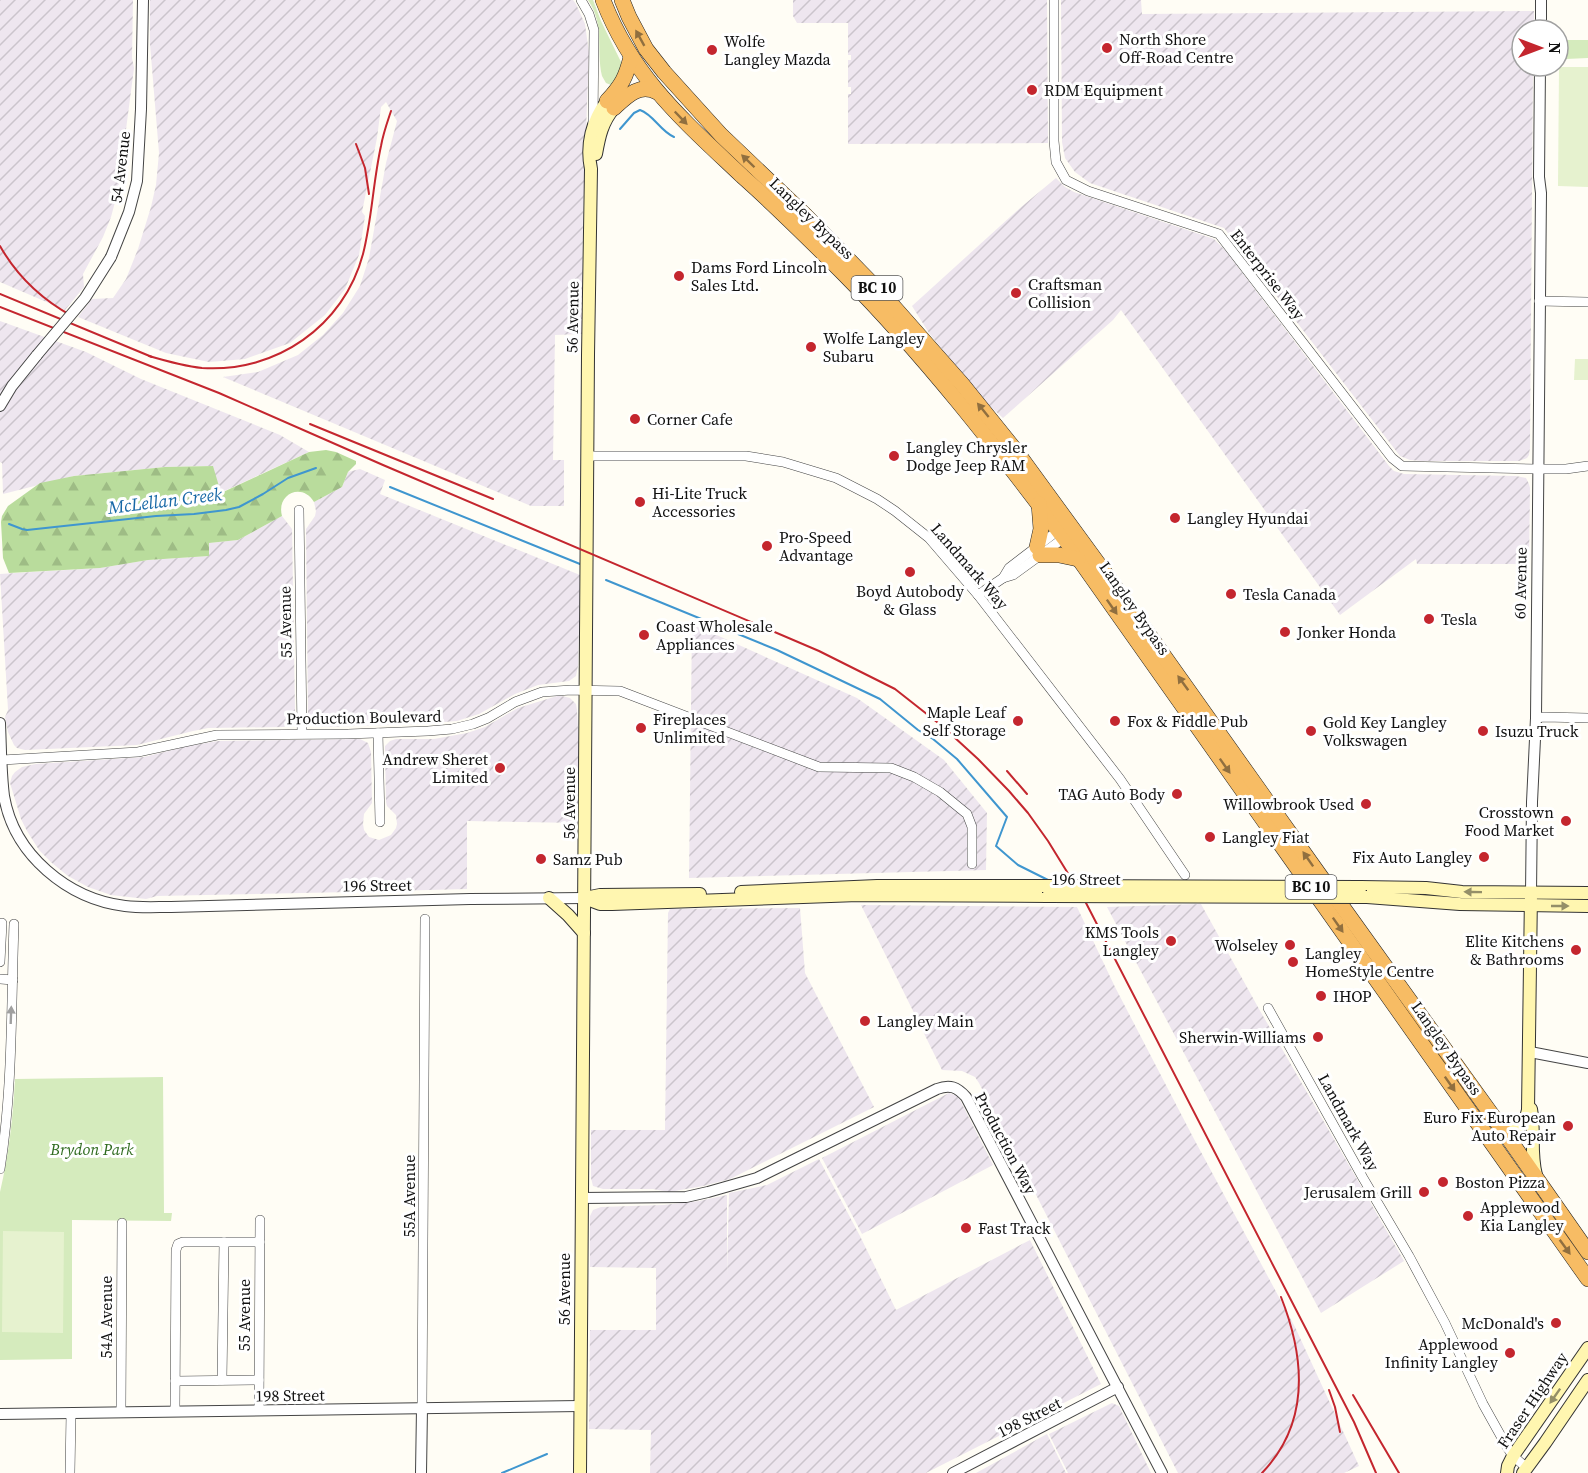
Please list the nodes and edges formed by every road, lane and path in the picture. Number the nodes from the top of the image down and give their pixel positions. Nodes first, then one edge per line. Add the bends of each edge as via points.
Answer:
1 (143, 0) edge
2 (581, 0) edge
3 (603, 0) edge
4 (622, 0) edge
5 (1054, 0) edge
6 (1541, 0) edge
7 (1541, 18) edge
8 (631, 57) junction
9 (594, 73) junction
10 (1540, 78) edge
11 (657, 92) junction
12 (610, 104) junction
13 (593, 128) junction
14 (591, 169) junction
15 (1539, 302) junction
16 (1588, 302) edge
17 (0, 406) edge
18 (587, 456) junction
19 (1588, 466) edge
20 (1538, 469) junction
21 (1039, 504) junction
22 (299, 510) dead end
23 (1066, 530) junction
24 (1039, 551) junction
25 (1078, 559) junction
26 (978, 595) junction
27 (585, 690) junction
28 (1536, 718) junction
29 (1588, 718) edge
30 (0, 723) edge
31 (378, 733) junction
32 (302, 734) junction
33 (2, 760) junction
34 (380, 822) dead end
35 (972, 864) dead end
36 (1185, 875) dead end
37 (1364, 892) junction
38 (1531, 893) junction
39 (1588, 893) edge
40 (549, 898) junction
41 (584, 898) junction
42 (1531, 906) junction
43 (1588, 906) edge
44 (425, 919) dead end
45 (2, 923) edge
46 (14, 924) dead end
47 (584, 933) junction
48 (0, 962) edge
49 (13, 975) junction
50 (0, 979) edge
51 (1268, 1008) dead end
52 (1530, 1052) junction
53 (1588, 1063) edge
54 (4, 1093) edge
55 (1530, 1101) junction
56 (1502, 1129) junction
57 (0, 1169) edge
58 (1538, 1182) junction
59 (581, 1198) junction
60 (260, 1220) dead end
61 (122, 1223) dead end
62 (224, 1242) junction
63 (260, 1242) junction
64 (1588, 1252) edge
65 (1588, 1279) edge
66 (1588, 1348) edge
67 (222, 1380) junction
68 (259, 1380) junction
69 (1588, 1380) edge
70 (175, 1381) junction
71 (1118, 1387) junction
72 (580, 1406) junction
73 (422, 1408) junction
74 (259, 1410) junction
75 (121, 1412) junction
76 (175, 1412) junction
77 (71, 1413) junction
78 (0, 1414) edge
79 (1513, 1456) junction
80 (1525, 1471) edge
81 (70, 1473) edge
82 (421, 1473) edge
83 (580, 1473) edge
84 (953, 1473) edge
85 (1162, 1473) edge
86 (1507, 1473) edge

1 - 17 street, 54 Avenue, bridge via 141,109 136,181 129,212 111,257 85,298
2 - 9 street, 56 Avenue via 594,30
3 - 8 highway, Langley Bypass / BC 10
23 -> 4 highway, Langley Bypass / BC 10 via 1027,466 899,312 721,135 664,72 646,49
5 - 20 street, Enterprise Way via 1054,141 1056,162 1066,180 1088,191 1219,234 1402,466
6 - 7 street
8 - 11 highway, Langley Bypass / BC 10
8 - 12 highway via 623,84
9 - 12 street, 56 Avenue
9 - 13 street, 56 Avenue
10 - 15 street, 60 Avenue
11 - 12 highway via 640,89
11 -> 21 highway, Langley Bypass / BC 10 via 882,314
12 - 13 main road, 56 Avenue via 598,114
12 - 14 main road, 56 Avenue
13 - 14 main road, 56 Avenue via 588,157
14 - 18 main road, 56 Avenue
15 - 16 street
15 - 20 street, 60 Avenue
18 - 26 street, Landmark Way via 746,456 836,478 878,499 929,538
18 - 27 main road, 56 Avenue
19 - 20 street
20 - 28 street, 60 Avenue
21 - 23 highway, Langley Bypass / BC 10
21 - 24 highway
22 - 32 street, 55 Avenue
23 - 24 street
23 - 25 highway, Langley Bypass / BC 10
56 -> 23 highway, Langley Bypass / BC 10
24 - 25 highway
24 - 26 street via 1009,568 1003,578
25 -> 65 highway, Langley Bypass / BC 10
26 - 36 street, Landmark Way via 1120,779
27 - 31 street, Production Boulevard via 542,692 462,727
27 - 35 street, Production Boulevard via 620,691 819,767 891,768 914,777 967,814 972,827
27 - 41 main road, 56 Avenue
28 - 29 street
28 - 38 street, 60 Avenue
30 - 33 street
31 - 32 street, Production Boulevard
31 - 34 street
32 - 33 street, Production Boulevard via 217,735 138,752
33 - 40 street, 196 Street via 4,797 10,818 36,861 70,888 114,904 171,907
38 -> 37 main road, 196 Street via 1399,887
37 - 41 main road, 196 Street, bridge via 1045,891 612,904
37 - 42 main road, 196 Street via 1460,904
38 - 39 main road, 196 Street
38 - 42 main road, 60 Avenue
40 - 41 street, 196 Street
40 - 47 main road
41 - 47 main road, 56 Avenue
42 -> 43 main road, 196 Street
42 - 52 main road, 60 Avenue
44 - 73 street, 55A Avenue
45 - 48 street
46 - 49 street
47 - 59 main road, 56 Avenue
49 - 50 street
54 -> 49 street
51 - 79 street, Landmark Way via 1409,1256
52 - 53 street
52 - 55 main road, 60 Avenue
54 - 57 street via 6,1134
55 - 56 main road via 1522,1125
55 - 58 main road, 60 Avenue via 1533,1165
56 - 58 highway, Langley Bypass / BC 10
58 - 64 highway, Langley Bypass / BC 10
59 - 71 street, Production Way via 686,1197 758,1178 937,1089 952,1087 966,1097
59 - 72 main road, 56 Avenue
60 - 63 street, 55 Avenue
61 - 75 street, 54A Avenue
62 - 63 street
62 - 67 street
62 - 70 street via 178,1244
63 - 68 street, 55 Avenue
66 -> 79 main road, Fraser Highway
67 - 68 street
67 - 70 street
68 - 74 street, 55 Avenue
69 - 80 main road, Fraser Highway
70 - 76 street
71 - 84 street, 198 Street
71 - 85 street, Production Way
72 - 73 street, 198 Street
72 - 83 main road, 56 Avenue
73 - 74 street, 198 Street
73 - 82 street, 55A Avenue
74 - 76 street, 198 Street
75 - 76 street, 198 Street
75 - 77 street, 198 Street
77 - 78 street, 198 Street
77 - 81 street
79 - 80 street, Landmark Way
79 - 86 main road, Fraser Highway

